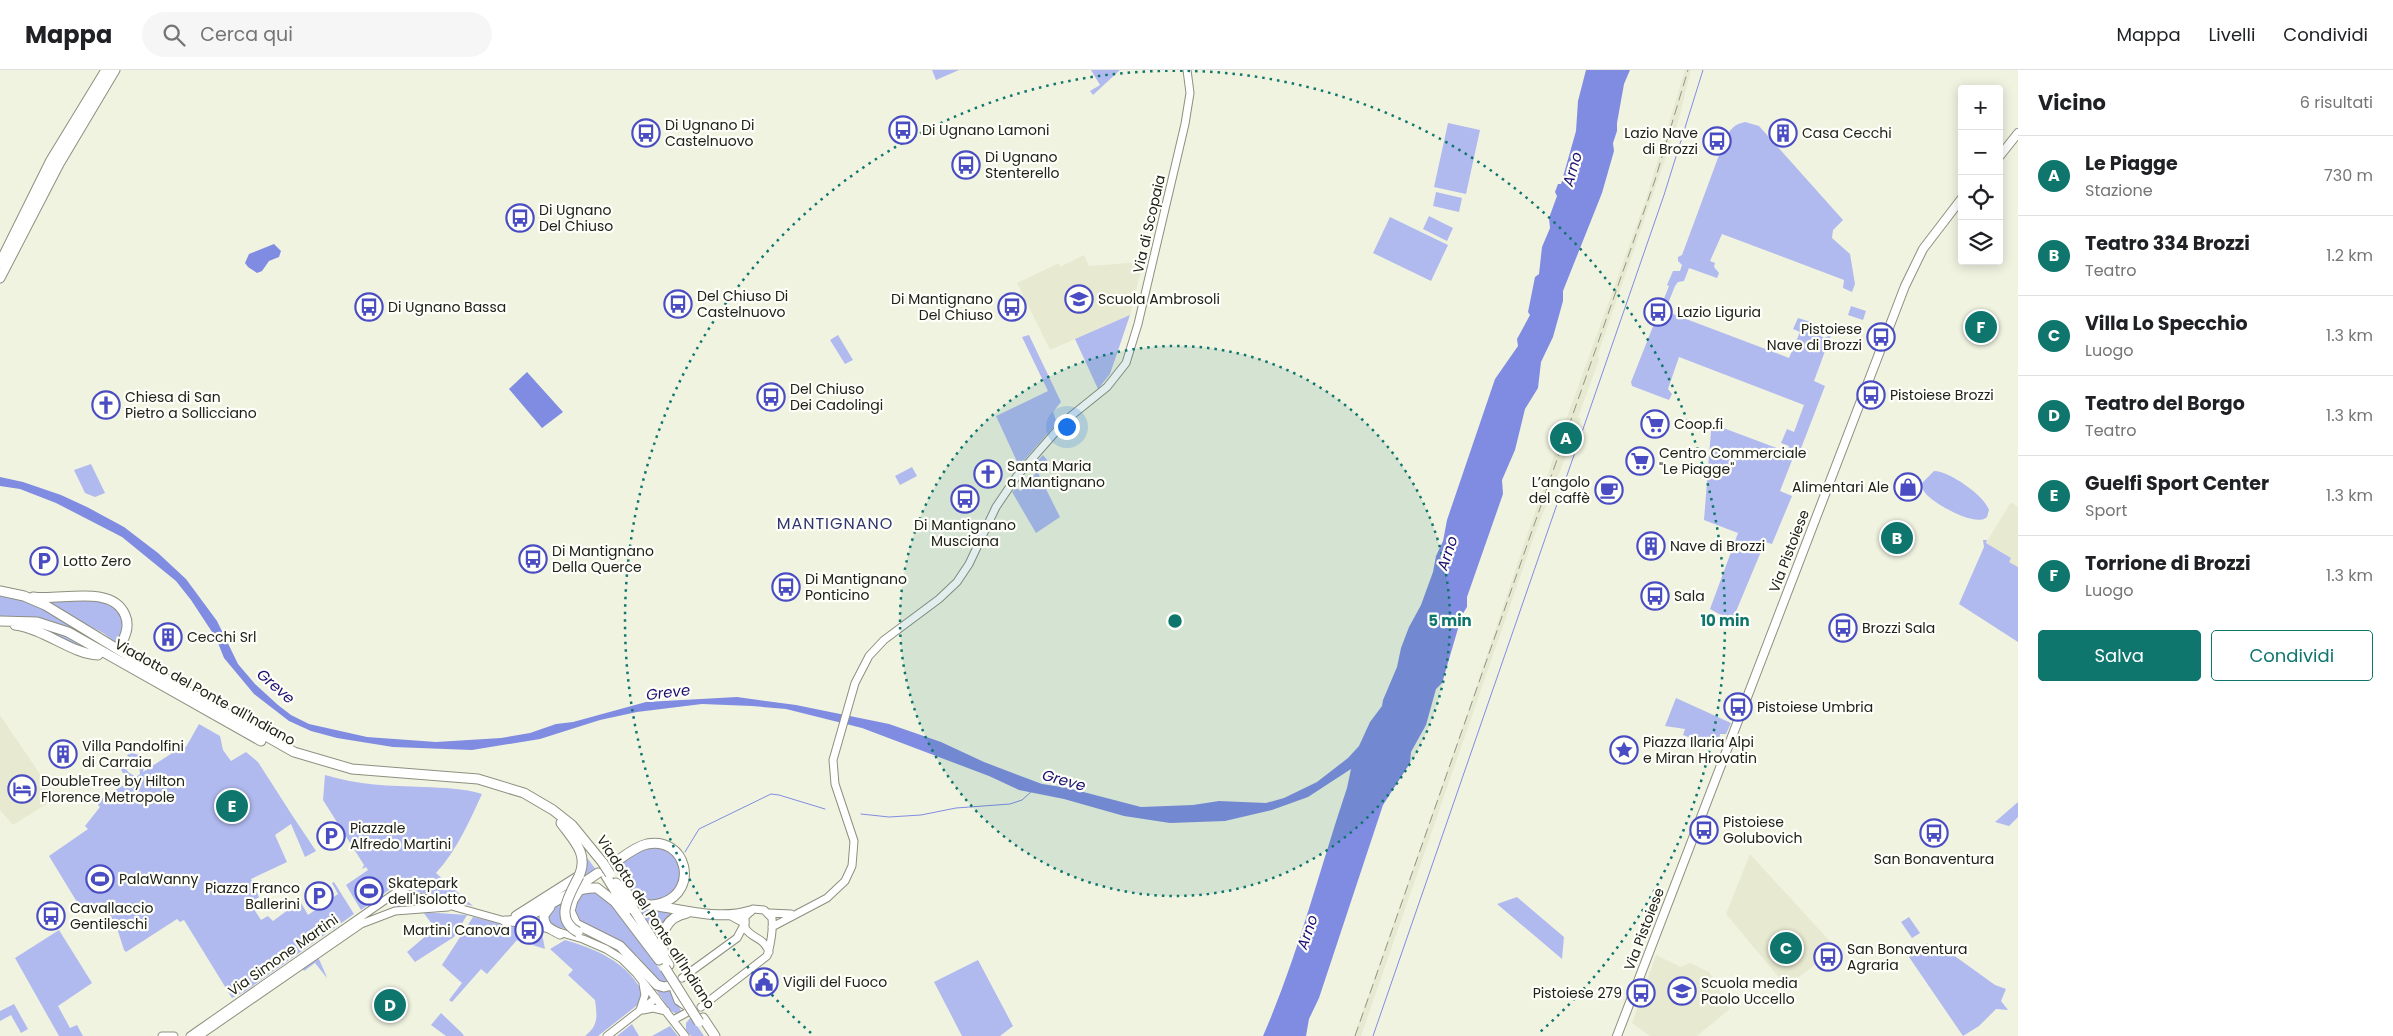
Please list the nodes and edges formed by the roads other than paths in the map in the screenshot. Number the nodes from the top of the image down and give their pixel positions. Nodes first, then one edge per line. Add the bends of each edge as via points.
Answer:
1 (106, 70) edge
2 (115, 70) edge
3 (1187, 71) edge
4 (2018, 127) edge
5 (2018, 133) edge
6 (2003, 146) edge
7 (2003, 152) edge
8 (1958, 203) edge
9 (1958, 210) edge
10 (7, 254) junction
11 (0, 263) edge
12 (0, 278) edge
13 (0, 591) edge
14 (24, 596) junction
15 (0, 621) edge
16 (122, 642) dead end
17 (98, 655) dead end
18 (537, 803) junction
19 (561, 823) junction
20 (605, 870) junction
21 (579, 876) junction
22 (616, 883) junction
23 (404, 892) junction
24 (578, 892) junction
25 (391, 894) junction
26 (567, 895) junction
27 (552, 904) junction
28 (655, 906) junction
29 (455, 907) junction
30 (395, 910) junction
31 (404, 910) junction
32 (750, 911) junction
33 (695, 912) junction
34 (769, 913) junction
35 (797, 914) junction
36 (731, 915) junction
37 (502, 920) junction
38 (744, 924) junction
39 (771, 928) junction
40 (560, 934) junction
41 (755, 936) junction
42 (738, 938) junction
43 (769, 952) junction
44 (631, 957) junction
45 (665, 963) junction
46 (682, 978) dead end
47 (643, 981) junction
48 (672, 985) joint
49 (656, 998) junction
50 (700, 1006) dead end
51 (640, 1010) junction
52 (666, 1012) junction
53 (689, 1012) junction
54 (673, 1020) junction
55 (701, 1020) junction
56 (678, 1028) junction
57 (162, 1036) edge
58 (174, 1036) edge
59 (190, 1036) edge
60 (199, 1036) edge
61 (607, 1036) edge
62 (685, 1036) edge
63 (708, 1036) edge
64 (715, 1036) edge
65 (1617, 1036) edge
66 (1621, 1036) edge

1 - 10 highway via 51,160
2 - 10 highway
3 - 35 street, Via di Scopaia via 1190,93 1185,124 1126,363 1112,383 1071,415 1005,493 957,582 879,644 869,656 850,700 833,764 837,791 852,835 854,861 835,892
4 - 6 main road
5 - 7 main road
8 - 65 main road, Via Pistoiese via 1923,249 1905,286
9 - 66 main road, Via Pistoiese via 1925,254 1902,304
10 - 11 highway
10 - 12 highway
13 - 14 highway, Viadotto del Ponte all'Indiano
14 - 16 highway via 53,599 97,596 112,600 121,608 127,622
14 - 18 highway, Viadotto del Ponte all'Indiano via 294,752 335,766 364,771 488,781 516,790
15 - 17 highway via 36,629 86,653
15 - 18 highway, Viadotto del Ponte all'Indiano via 20,620 52,625 85,640 245,732 307,762 363,777 483,786
18 - 19 highway, Viadotto del Ponte all'Indiano
18 - 20 highway, Viadotto del Ponte all'Indiano via 572,826
19 - 20 highway, Viadotto del Ponte all'Indiano
19 - 21 highway via 583,854
20 - 22 highway, Viadotto del Ponte all'Indiano
20 - 26 highway
20 - 28 highway via 645,844 662,844 675,851 684,868 683,884 674,897
20 - 45 highway, Viadotto del Ponte all'Indiano
21 - 37 highway via 525,912
21 - 44 highway, bridge via 564,911 568,923 578,932 600,939
22 - 28 highway via 637,901
22 - 45 highway, Viadotto del Ponte all'Indiano
23 - 25 street, Via Simone Martini
23 - 29 street, Via Simone Martini
23 - 31 street via 409,902
24 - 26 highway
24 - 44 highway via 570,911 576,924 616,943
24 - 45 highway via 595,887 606,893
25 - 30 street via 389,904
25 - 59 street, Via Simone Martini
26 - 27 highway
27 - 37 highway via 526,918
27 - 40 highway via 544,921 549,929
28 - 33 highway
29 - 31 street, Via Simone Martini
29 - 37 street, Via Simone Martini
30 - 31 street, Via Simone Martini
30 - 60 street, Via Simone Martini via 346,933
32 - 34 street via 758,908
32 - 36 highway
32 - 38 street
33 - 36 highway
33 - 45 highway via 680,914 666,925 662,942
34 - 35 street
34 - 39 street
35 - 39 street, Via di Scopaia
36 - 38 highway
37 - 40 street, Via Simone Martini
38 - 41 street via 746,931
38 - 42 street
39 - 41 street via 765,935
39 - 43 street
40 - 47 street, Via Simone Martini via 588,941 611,952
41 - 42 street
41 - 43 street via 764,942
42 - 46 street
43 - 50 street via 759,964
44 - 48 highway via 657,985
45 - 55 highway, Viadotto del Ponte all'Indiano, bridge
47 - 49 street, Via Simone Martini
47 - 51 street via 645,995
48 - 53 street via 678,1001
49 - 51 street
49 - 52 street, Via Simone Martini
51 - 52 street via 654,1008
51 - 61 street
52 - 54 street, Via Simone Martini
53 - 54 street
53 - 56 street
54 - 56 street, Via Simone Martini
55 - 63 highway, Viadotto del Ponte all'Indiano
55 - 64 highway, Viadotto del Ponte all'Indiano
56 - 62 street, Via Simone Martini
57 - 58 street

